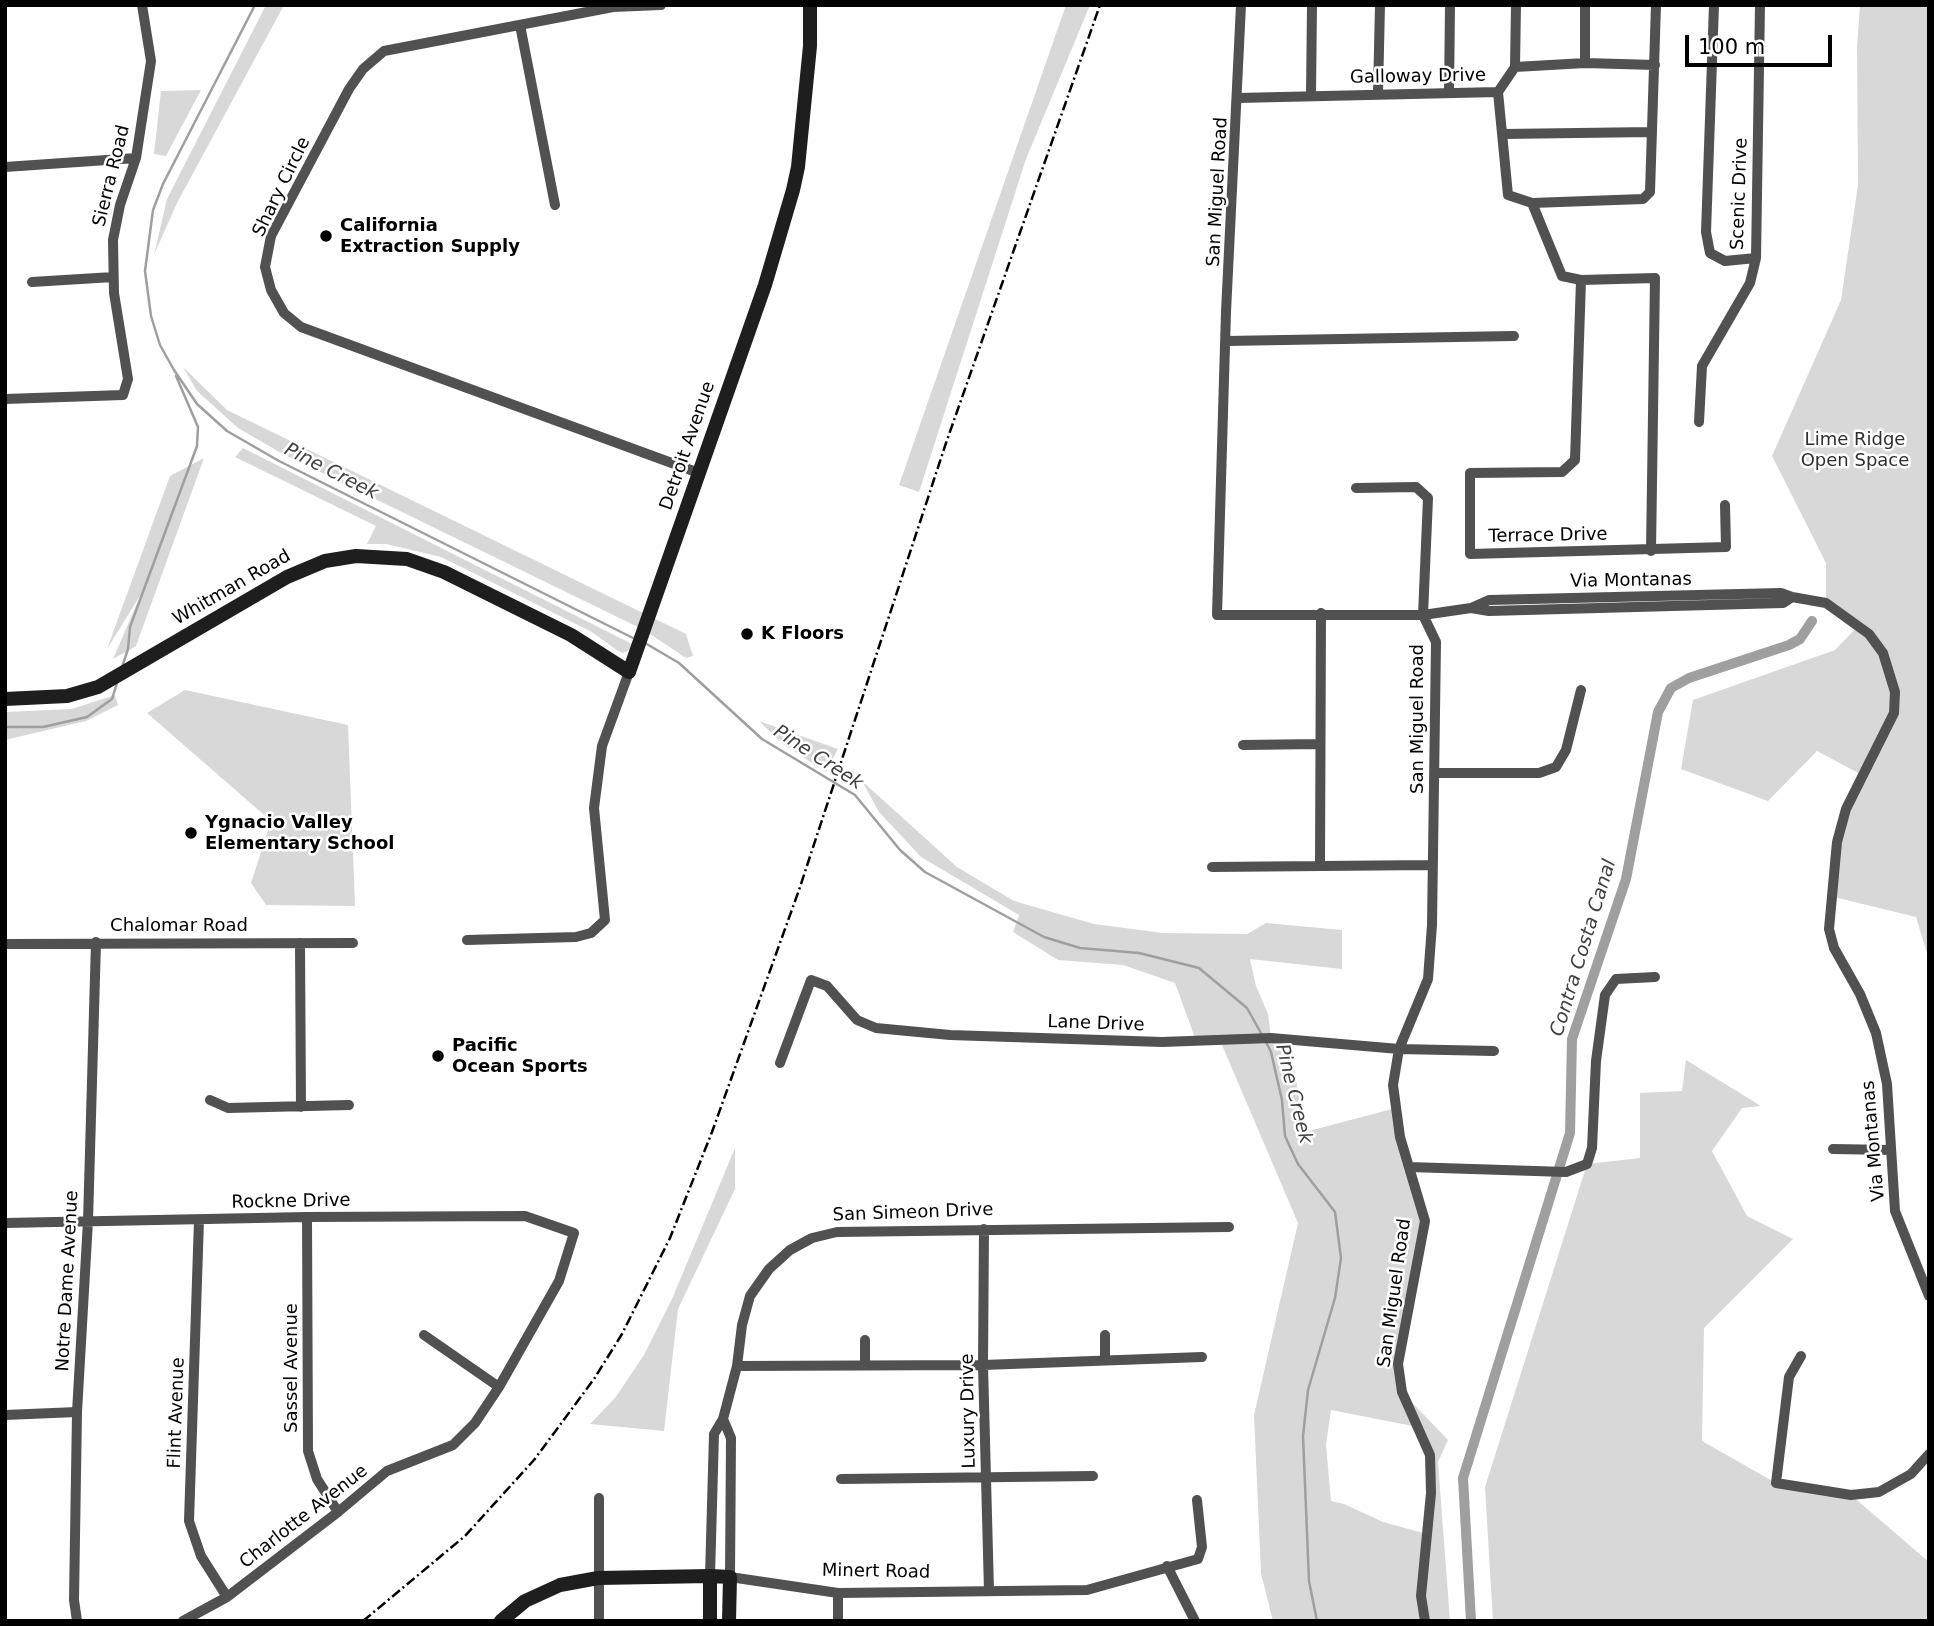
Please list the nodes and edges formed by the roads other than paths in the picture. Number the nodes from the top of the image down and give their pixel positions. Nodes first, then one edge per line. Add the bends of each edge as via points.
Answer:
1 (142, 5) edge
2 (661, 5) edge
3 (810, 5) edge
4 (1241, 5) edge
5 (1312, 5) edge
6 (1380, 5) edge
7 (1450, 5) edge
8 (1516, 5) edge
9 (1585, 5) edge
10 (1656, 5) edge
11 (1714, 5) edge
12 (1760, 5) edge
13 (520, 25) junction
14 (1585, 63) junction
15 (1655, 65) junction
16 (1515, 67) junction
17 (1497, 92) junction
18 (1378, 93) junction
19 (1449, 93) junction
20 (1311, 95) junction
21 (1238, 98) junction
22 (1652, 132) junction
23 (1503, 134) junction
24 (136, 158) junction
25 (5, 167) edge
26 (1532, 203) junction
27 (555, 205) dead end
28 (1756, 258) junction
29 (113, 277) junction
30 (1581, 280) junction
31 (32, 282) dead end
32 (1514, 336) dead end
33 (1226, 341) junction
34 (5, 398) edge
35 (1699, 422) dead end
36 (699, 473) junction
37 (1356, 488) dead end
38 (1725, 505) dead end
39 (1651, 551) junction
40 (1321, 613) junction
41 (1423, 615) junction
42 (629, 673) junction
43 (1581, 690) dead end
44 (5, 699) edge
45 (1319, 744) junction
46 (1243, 745) dead end
47 (1435, 774) junction
48 (1432, 864) junction
49 (1320, 865) junction
50 (1212, 867) dead end
51 (467, 940) dead end
52 (96, 942) junction
53 (300, 943) junction
54 (353, 943) dead end
55 (5, 944) edge
56 (1655, 977) dead end
57 (1399, 1049) junction
58 (1494, 1051) dead end
59 (780, 1063) dead end
60 (210, 1100) dead end
61 (349, 1105) dead end
62 (300, 1107) junction
63 (1833, 1149) dead end
64 (1891, 1150) junction
65 (1409, 1167) junction
66 (307, 1217) junction
67 (199, 1220) junction
68 (88, 1221) junction
69 (5, 1223) edge
70 (1229, 1227) dead end
71 (984, 1229) junction
72 (574, 1233) joint
73 (1929, 1296) edge
74 (425, 1335) dead end
75 (1105, 1335) dead end
76 (865, 1340) dead end
77 (1801, 1356) dead end
78 (1202, 1357) dead end
79 (1105, 1360) junction
80 (865, 1365) junction
81 (983, 1365) junction
82 (737, 1366) junction
83 (499, 1387) junction
84 (77, 1412) junction
85 (5, 1415) edge
86 (723, 1419) junction
87 (1929, 1454) edge
88 (1925, 1469) edge
89 (986, 1476) junction
90 (1093, 1476) dead end
91 (841, 1479) dead end
92 (598, 1498) dead end
93 (1197, 1500) dead end
94 (338, 1513) junction
95 (1167, 1566) junction
96 (710, 1577) junction
97 (730, 1577) junction
98 (598, 1578) junction
99 (989, 1591) junction
100 (838, 1593) junction
101 (227, 1597) junction
102 (77, 1621) edge
103 (183, 1621) edge
104 (501, 1621) edge
105 (599, 1621) edge
106 (710, 1621) edge
107 (729, 1621) edge
108 (838, 1621) edge
109 (1195, 1621) edge
110 (1425, 1621) edge

1 - 24 street, Sierra Road via 151,61
2 - 13 street, Shary Circle via 612,7
3 - 36 street, Detroit Avenue via 798,167 765,285
4 - 21 street, San Miguel Road
5 - 20 street
6 - 18 street
7 - 19 street
8 - 16 street
9 - 14 street
10 - 15 street
11 - 28 street, Scenic Drive via 1706,232 1710,253 1725,261
12 - 28 street, Scenic Drive
13 - 27 street
13 - 36 street, Shary Circle via 384,51 363,69 271,236 265,267 271,290 284,313 301,327
14 - 15 street
14 - 16 street
15 - 22 street
16 - 17 street
17 - 19 street, Galloway Drive
17 - 23 street, Galloway Drive
18 - 19 street, Galloway Drive
18 - 20 street, Galloway Drive
20 - 21 street, Galloway Drive
21 - 33 street, San Miguel Road
22 - 23 street
22 - 26 street via 1650,192 1643,199
23 - 26 street, Galloway Drive via 1508,195
24 - 25 street
24 - 29 street, Sierra Road via 113,240
26 - 30 street via 1562,276
28 - 35 street via 1750,283 1702,366
29 - 31 street
29 - 34 street, Sierra Road via 128,379 123,395
30 - 39 street via 1655,278
30 - 39 street, Terrace Drive via 1575,460 1562,472 1470,473 1470,554
32 - 33 street
33 - 40 street, San Miguel Road via 1217,615
36 - 42 street, Detroit Avenue
37 - 41 street via 1416,487 1428,498
38 - 39 street via 1726,547
40 - 41 street, San Miguel Road
40 - 45 street
41 - 47 street, San Miguel Road via 1436,642
41 - 64 street, Via Montanas via 1471,608 1783,603 1792,597 1826,603 1869,635 1883,653 1895,692 1894,713 1846,809 1835,855 1829,929 1876,1033 1887,1084
42 - 44 street, Whitman Road via 572,635 444,572 407,559 356,556 304,568 112,681 67,696
42 - 51 street, Detroit Avenue via 602,746 594,808 605,920 591,933 576,937
43 - 47 street via 1566,750 1556,767 1539,774
45 - 46 street
45 - 49 street
47 - 48 street, San Miguel Road
48 - 49 street
48 - 57 street, San Miguel Road via 1428,979
49 - 50 street
52 - 53 street, Chalomar Road
52 - 55 street, Chalomar Road
52 - 68 street, Notre Dame Avenue
53 - 54 street, Chalomar Road
53 - 62 street
56 - 65 street via 1616,979 1605,995 1587,1164 1566,1172
57 - 58 street, Lane Drive
57 - 59 street, Lane Drive via 1271,1038 1135,1041 876,1028 857,1020 827,986 811,980
57 - 65 street, San Miguel Road via 1393,1084
60 - 62 street via 228,1108
61 - 62 street
63 - 64 street
64 - 73 street, Via Montanas via 1895,1211
65 - 110 street, San Miguel Road via 1425,1221 1398,1364 1402,1392 1430,1455 1421,1596
66 - 67 street, Rockne Drive
66 - 72 street, Rockne Drive via 525,1216
66 - 94 street, Sassel Avenue via 308,1451 317,1479
67 - 68 street, Rockne Drive
67 - 101 street, Flint Avenue via 189,1521 201,1556
68 - 69 street, Rockne Drive
68 - 84 street, Notre Dame Avenue
70 - 71 street, San Simeon Drive
71 - 81 street, Luxury Drive
71 - 82 street, San Simeon Drive via 836,1232 790,1250 750,1296
72 - 83 street, Charlotte Avenue via 559,1281
74 - 83 street
75 - 79 street
76 - 80 street
77 - 88 street via 1788,1377 1776,1483 1851,1495 1880,1492
78 - 79 street
79 - 81 street
80 - 81 street
80 - 82 street
81 - 89 street, Luxury Drive
82 - 86 street, San Simeon Drive
83 - 94 street, Charlotte Avenue via 475,1423 453,1445 387,1471
84 - 85 street
84 - 102 street, Notre Dame Avenue
86 - 96 street, San Simeon Drive via 714,1434
86 - 97 street, San Simeon Drive via 731,1438
87 - 88 street
89 - 90 street
89 - 91 street
89 - 99 street, Luxury Drive
92 - 98 street
93 - 95 street, Minert Road via 1202,1547 1198,1559
94 - 101 street, Charlotte Avenue
95 - 99 street, Minert Road via 1087,1590
95 - 109 street
96 - 97 street, Minert Road
96 - 98 street, Minert Road
96 - 106 street, San Simeon Drive
97 - 100 street, Minert Road
97 - 107 street, San Simeon Drive
98 - 104 street, Minert Road via 560,1586 525,1601
98 - 105 street
99 - 100 street, Minert Road
100 - 108 street
101 - 103 street, Charlotte Avenue

